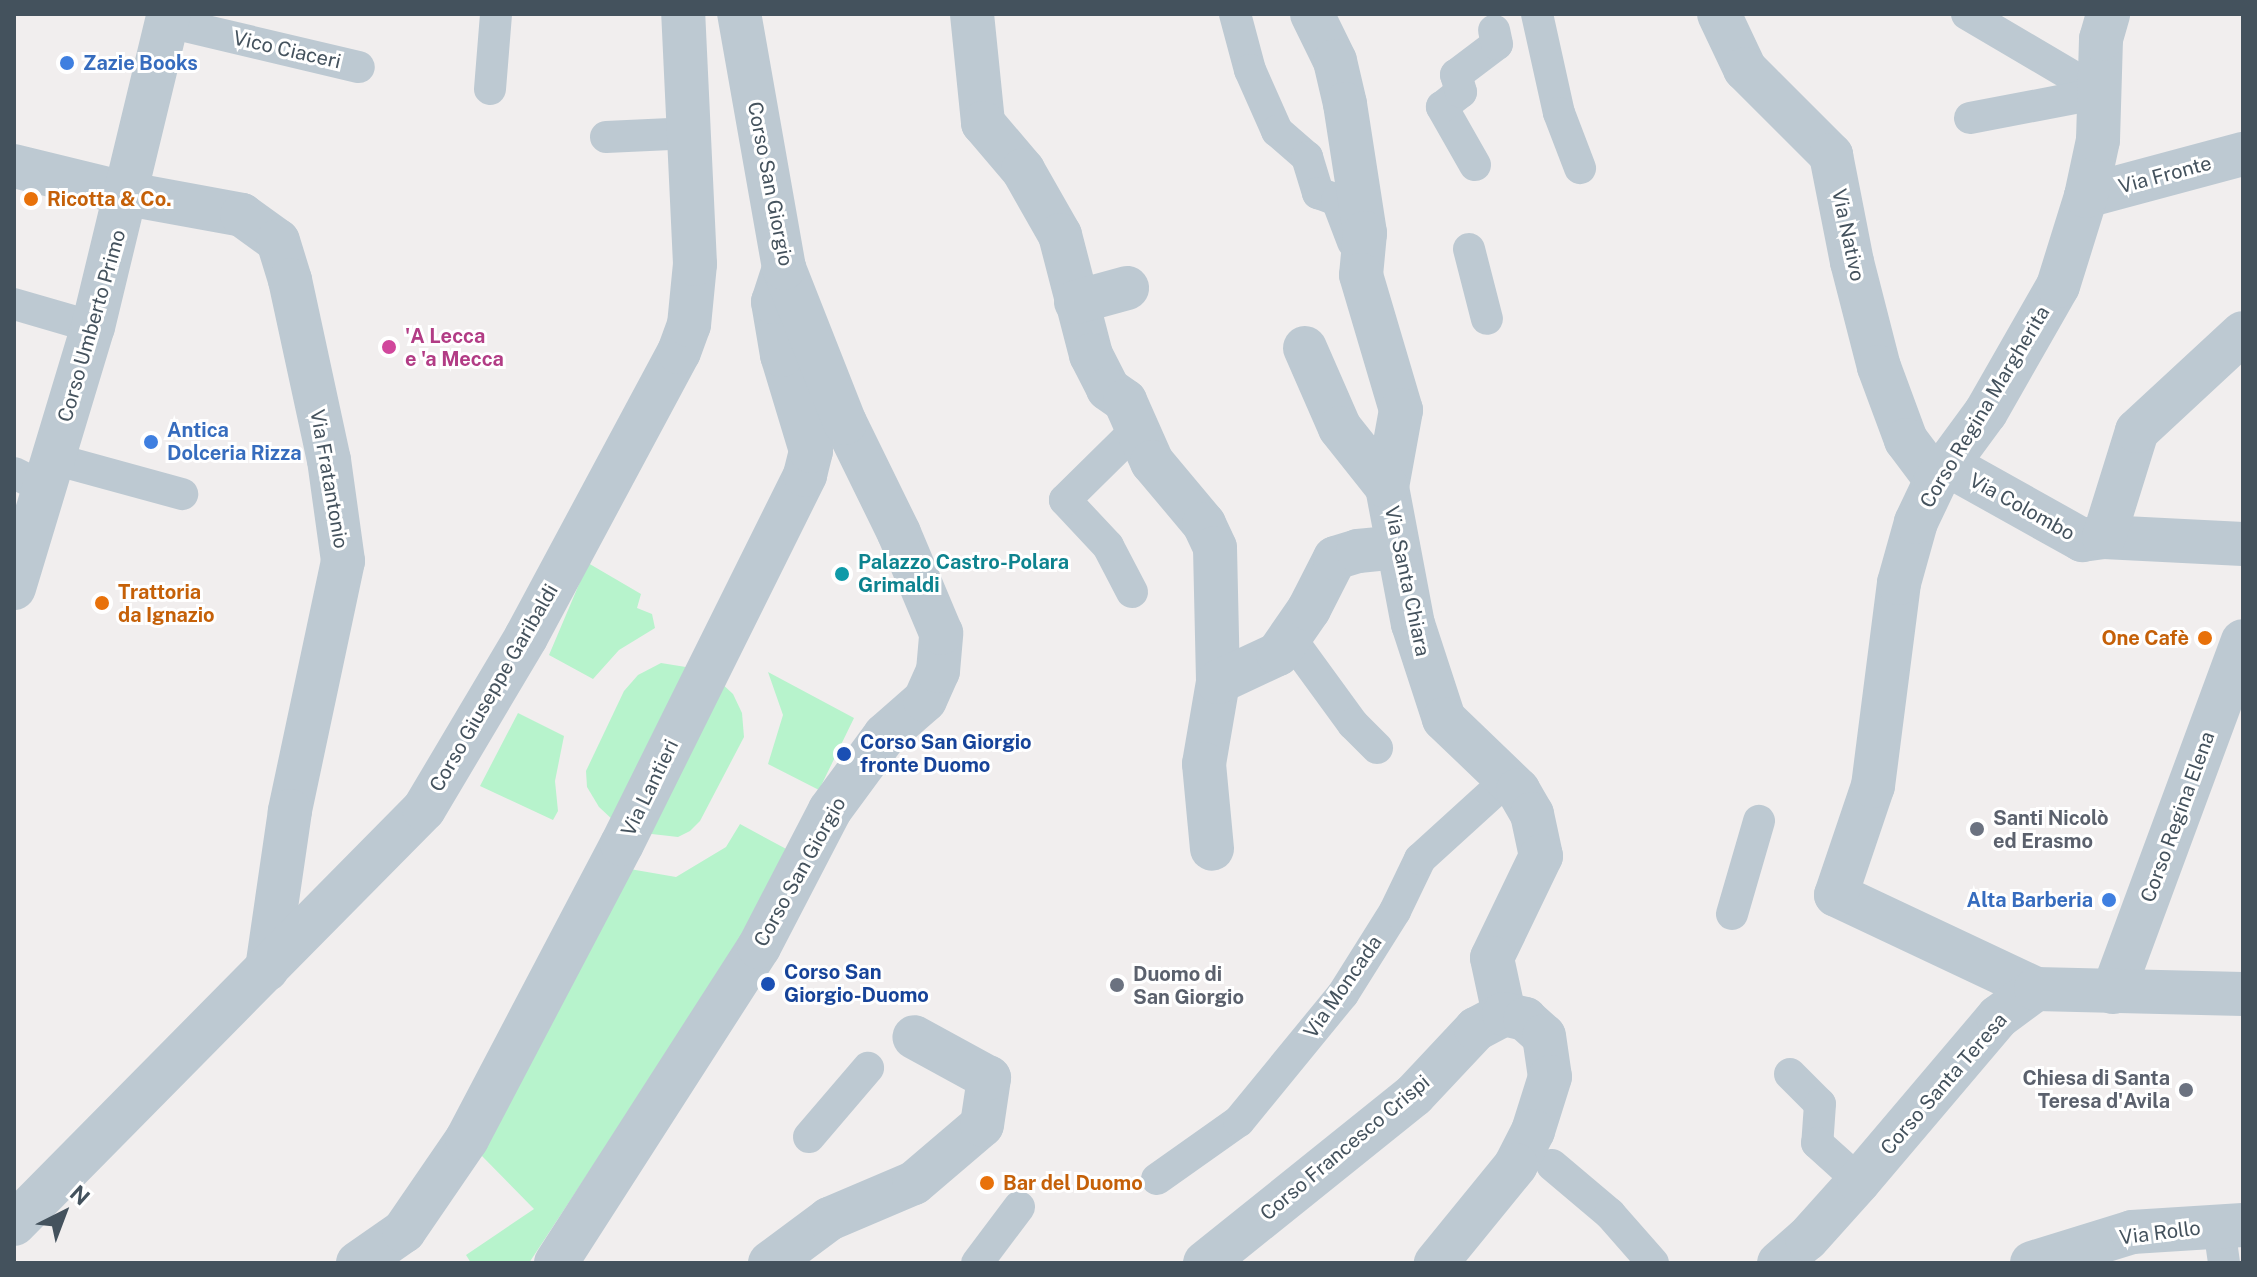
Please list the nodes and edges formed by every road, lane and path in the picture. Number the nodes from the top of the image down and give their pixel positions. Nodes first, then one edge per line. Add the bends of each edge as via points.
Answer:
1 (496, 14) edge
2 (683, 14) edge
3 (739, 14) edge
4 (972, 14) edge
5 (1235, 14) edge
6 (1312, 14) edge
7 (1537, 14) edge
8 (1719, 14) edge
9 (1967, 14) edge
10 (2108, 14) edge
11 (168, 18) edge
12 (1494, 30) dead end
13 (359, 67) dead end
14 (490, 89) dead end
15 (2101, 93) junction
16 (1970, 118) dead end
17 (692, 133) junction
18 (606, 137) dead end
19 (2243, 154) edge
20 (1475, 165) dead end
21 (14, 166) edge
22 (1580, 168) dead end
23 (128, 194) junction
24 (2086, 196) junction
25 (1469, 249) dead end
26 (1364, 259) junction
27 (784, 268) junction
28 (1127, 288) dead end
29 (1076, 302) junction
30 (14, 304) edge
31 (1487, 319) dead end
32 (93, 327) junction
33 (2243, 333) edge
34 (1305, 348) dead end
35 (1135, 431) junction
36 (37, 473) edge
37 (1942, 473) junction
38 (1387, 487) junction
39 (182, 494) dead end
40 (2104, 537) junction
41 (2243, 544) edge
42 (1398, 547) junction
43 (14, 588) edge
44 (1132, 592) dead end
45 (1291, 639) junction
46 (2243, 641) edge
47 (1218, 682) junction
48 (1377, 748) dead end
49 (1509, 778) junction
50 (1759, 821) dead end
51 (1212, 849) dead end
52 (1732, 914) dead end
53 (267, 969) junction
54 (2036, 989) junction
55 (2113, 992) junction
56 (2243, 994) edge
57 (1504, 1014) junction
58 (914, 1037) dead end
59 (868, 1068) dead end
60 (1790, 1074) dead end
61 (809, 1137) dead end
62 (1552, 1165) dead end
63 (1157, 1179) dead end
64 (1859, 1181) junction
65 (1019, 1207) dead end
66 (14, 1224) edge
67 (2229, 1238) edge
68 (358, 1263) edge
69 (556, 1263) edge
70 (770, 1263) edge
71 (977, 1263) edge
72 (1205, 1263) edge
73 (1436, 1263) edge
74 (1653, 1263) edge
75 (1779, 1263) edge
76 (2032, 1263) edge

1 - 14 street
2 - 17 street, Corso Giuseppe Garibaldi
3 - 27 street, Corso San Giorgio
4 - 29 street via 983,123 1023,170 1060,235
5 - 26 street via 1250,70 1277,131 1307,157 1318,193 1337,200 1347,233
6 - 26 street, Via Santa Chiara via 1335,61 1345,104 1365,233
7 - 22 street via 1559,113
8 - 37 street, Via Nativo via 1745,69 1831,155 1879,367 1906,440
9 - 15 street
10 - 15 street, Corso Regina Margherita via 2101,39
11 - 13 street, Vico Ciaceri
11 - 23 street, Corso Umberto Primo
12 - 20 street via 1497,44 1456,75 1461,92 1442,107
15 - 16 street
15 - 24 street, Corso Regina Margherita
17 - 18 street
17 - 53 street, Corso Giuseppe Garibaldi via 695,264 689,325 679,352 526,637 424,809
19 - 24 street, Via Fronte
21 - 23 street, Via Fratantonio
23 - 32 street, Corso Umberto Primo
23 - 53 street, Via Fratantonio via 242,215 278,241 329,460 343,561 290,811
24 - 37 street, Corso Regina Margherita via 2058,286 1986,412
25 - 31 street
26 - 38 street, Via Santa Chiara via 1361,275 1401,410
27 - 68 street, Via Lantieri via 773,302 782,355 811,451 805,475 622,844 467,1139 404,1231
27 - 69 street, Corso San Giorgio via 845,423 941,633 938,671 925,700 885,735 830,810 759,947
28 - 29 street
29 - 35 street via 1091,355 1108,389 1125,401
30 - 32 street
32 - 36 street, Corso Umberto Primo
33 - 40 street via 2137,431
34 - 38 street via 1340,428
35 - 44 street via 1065,500 1108,546
35 - 47 street via 1172,490 1204,524 1215,548
36 - 39 street
36 - 43 street, Corso Umberto Primo
37 - 40 street, Via Colombo via 2082,540
37 - 54 street, Corso Regina Margherita via 1916,522 1899,583 1873,786 1836,895
38 - 42 street, Via Santa Chiara
40 - 41 street, Via Colombo
42 - 45 street via 1335,558
42 - 49 street, Via Santa Chiara via 1413,624 1444,719
45 - 47 street via 1278,654
45 - 48 street
46 - 55 street, Corso Regina Elena
47 - 51 street via 1204,764
49 - 57 street, Via Santa Chiara via 1532,814 1541,856 1492,958
49 - 63 street, Via Moncada via 1420,859 1395,911 1343,994 1239,1121
50 - 52 street
53 - 66 street, Corso Giuseppe Garibaldi
54 - 55 street
54 - 64 street, Corso Santa Teresa via 1998,1017
55 - 56 street
57 - 72 street, Corso Francesco Crispi via 1476,1029 1414,1095
57 - 73 street via 1525,1019 1544,1036 1550,1077 1516,1165
58 - 70 street via 989,1078 982,1125 914,1183 829,1219
59 - 61 street
60 - 64 street via 1820,1104 1817,1143
62 - 74 street via 1610,1214
64 - 75 street, Corso Santa Teresa
65 - 71 street
67 - 76 street, Via Rollo via 2132,1232

